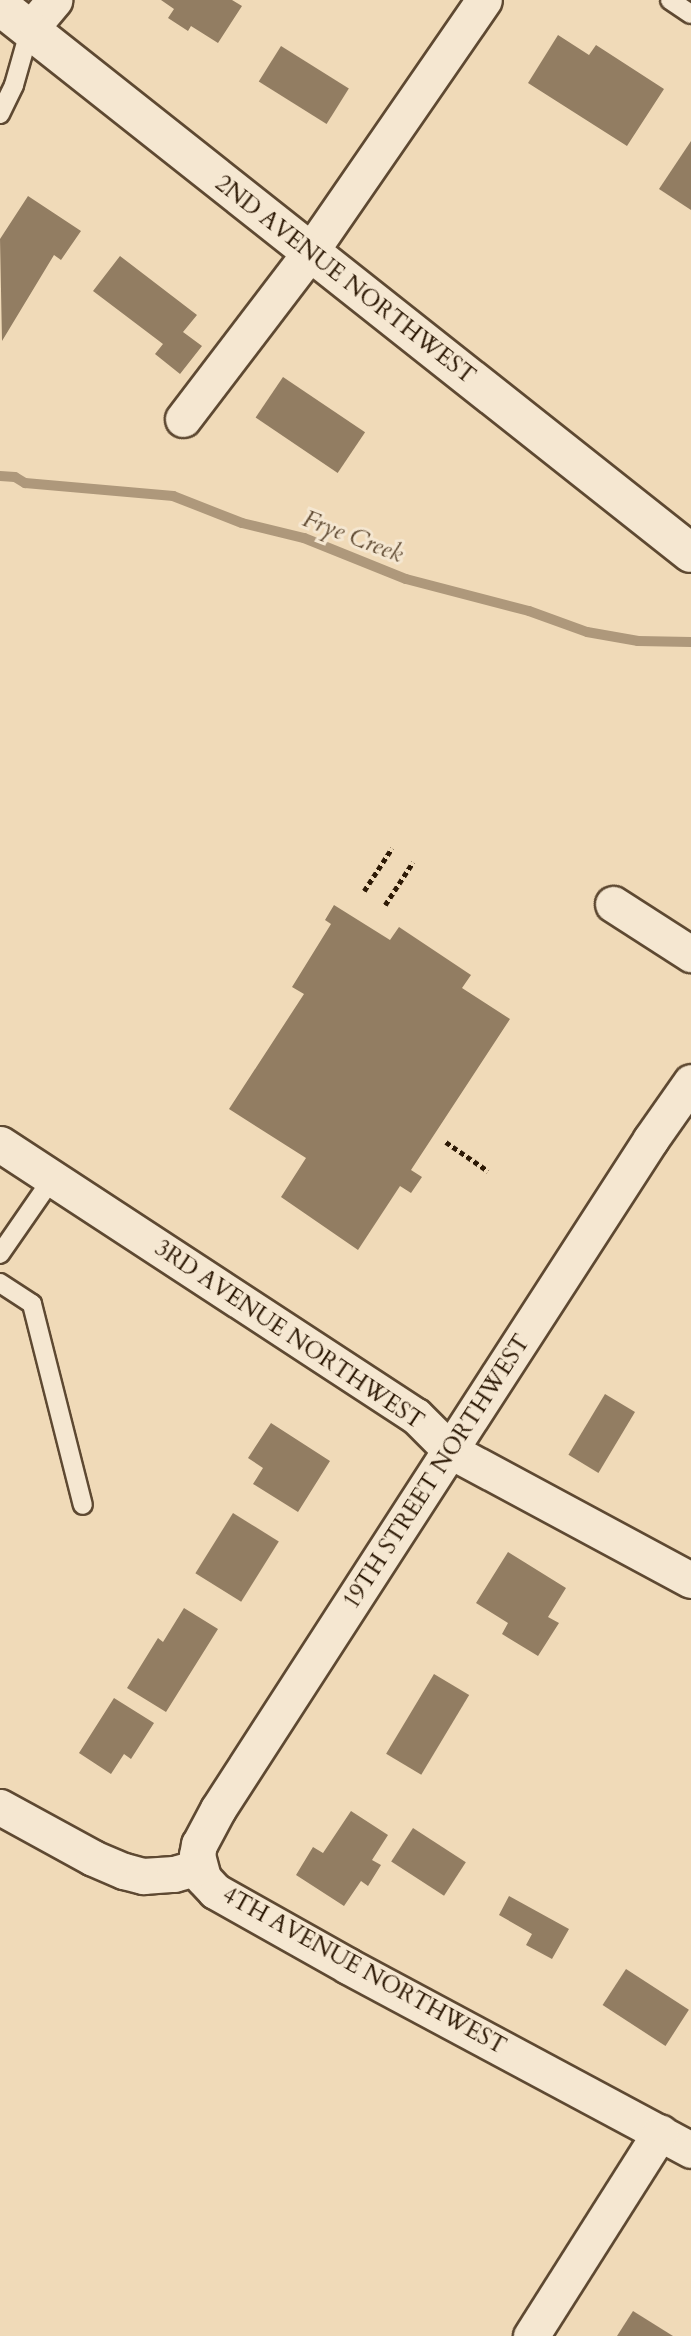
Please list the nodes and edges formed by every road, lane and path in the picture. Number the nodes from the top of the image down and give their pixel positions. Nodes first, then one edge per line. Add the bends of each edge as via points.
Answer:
1 (54, 0) edge
2 (484, 0) edge
3 (670, 0) edge
4 (0, 6) edge
5 (691, 14) edge
6 (30, 29) junction
7 (0, 114) edge
8 (310, 252) junction
9 (183, 419) dead end
10 (691, 553) edge
11 (392, 848) dead end
12 (413, 862) dead end
13 (364, 891) dead end
14 (613, 904) dead end
15 (385, 905) dead end
16 (691, 954) edge
17 (691, 1082) edge
18 (446, 1143) dead end
19 (0, 1144) edge
20 (488, 1171) dead end
21 (52, 1178) junction
22 (0, 1254) edge
23 (0, 1283) edge
24 (451, 1451) junction
25 (83, 1505) dead end
26 (691, 1580) edge
27 (0, 1807) edge
28 (198, 1867) junction
29 (660, 2133) junction
30 (691, 2150) edge
31 (531, 2336) edge

1 - 6 street
2 - 8 street
3 - 5 lane
4 - 6 main road, 2ND AVENUE NORTHWEST
6 - 7 lane via 14,85
6 - 8 main road, 2ND AVENUE NORTHWEST
8 - 9 street
8 - 10 main road, 2ND AVENUE NORTHWEST
11 - 13 path
12 - 15 path
14 - 16 street
17 - 24 street, 19TH STREET NORTHWEST
18 - 20 path
19 - 21 street, 3RD AVENUE NORTHWEST
21 - 22 lane
21 - 24 street, 3RD AVENUE NORTHWEST via 416,1416
23 - 25 lane via 32,1304
24 - 26 street, 3RD AVENUE NORTHWEST
24 - 28 street, 19TH STREET NORTHWEST via 218,1809 199,1843
27 - 28 street via 124,1871 153,1876
28 - 29 street, 4TH AVENUE NORTHWEST via 215,1891
29 - 30 street, 4TH AVENUE NORTHWEST
29 - 31 street

